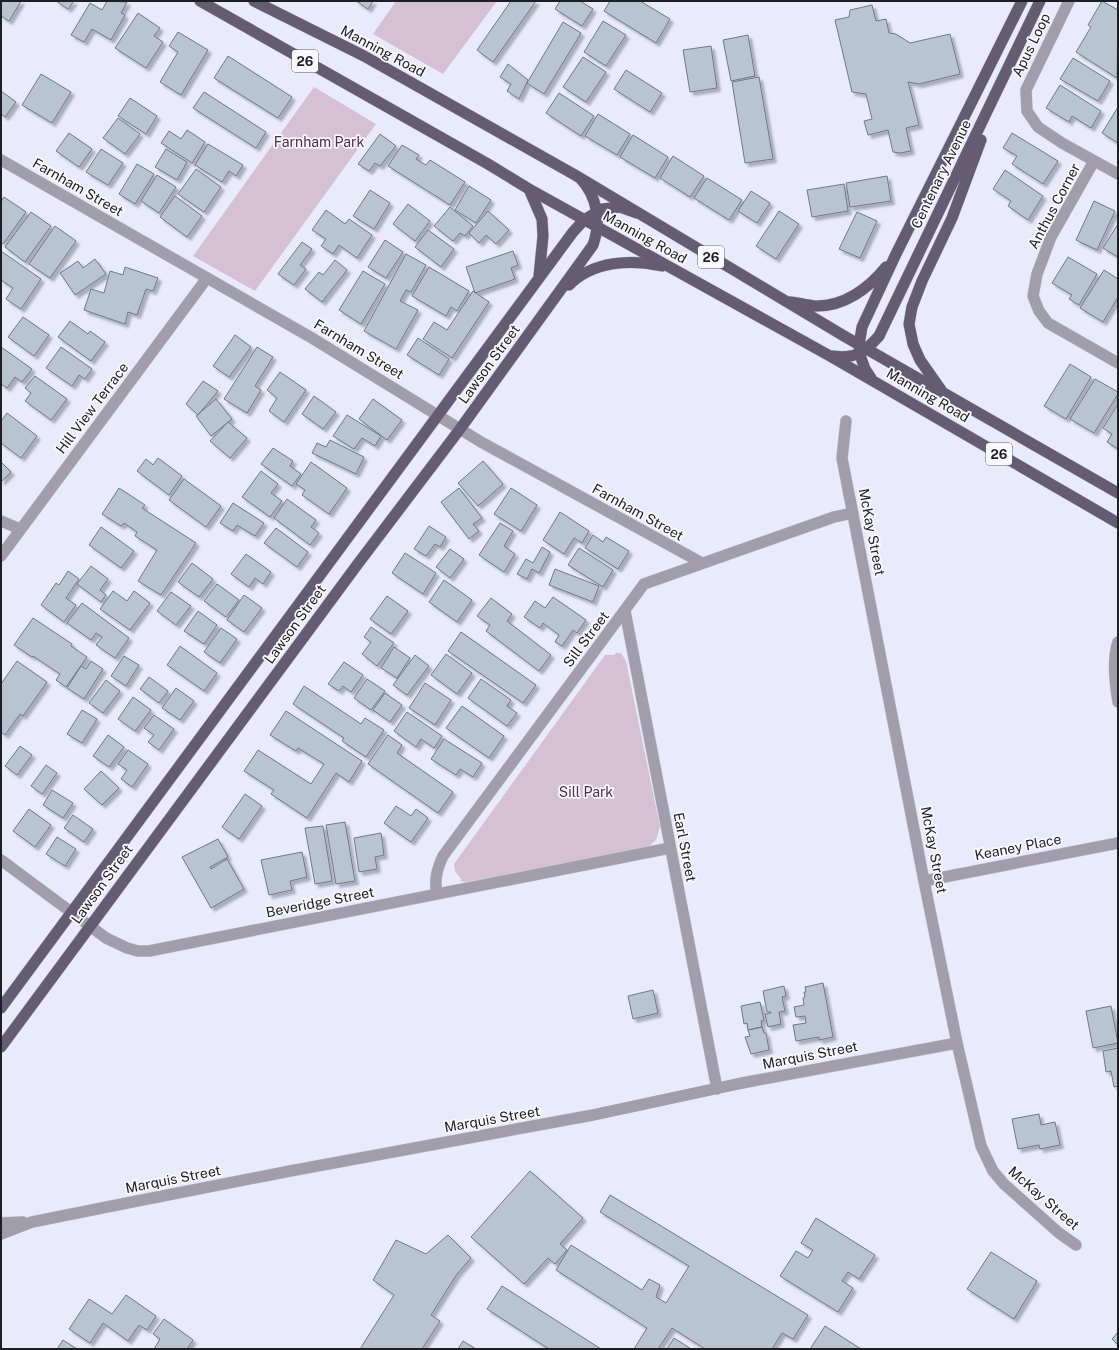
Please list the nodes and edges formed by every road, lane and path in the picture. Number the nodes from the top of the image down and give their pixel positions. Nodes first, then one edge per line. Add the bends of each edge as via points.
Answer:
1 (200, 1) edge
2 (254, 1) edge
3 (1022, 1) edge
4 (1040, 1) edge
5 (1069, 1) edge
6 (1004, 77) junction
7 (1, 160) edge
8 (1094, 161) junction
9 (1118, 174) edge
10 (580, 178) junction
11 (529, 189) junction
12 (596, 212) junction
13 (637, 213) junction
14 (584, 220) junction
15 (598, 227) junction
16 (896, 254) junction
17 (677, 272) junction
18 (539, 277) junction
19 (207, 278) junction
20 (554, 300) junction
21 (786, 301) junction
22 (862, 349) junction
23 (830, 356) junction
24 (1118, 363) edge
25 (872, 380) junction
26 (944, 393) junction
27 (438, 415) junction
28 (846, 421) dead end
29 (460, 429) junction
30 (1118, 493) edge
31 (853, 513) junction
32 (1, 521) edge
33 (1118, 523) edge
34 (20, 530) junction
35 (1, 556) edge
36 (702, 563) junction
37 (625, 611) junction
38 (1118, 642) edge
39 (1118, 702) edge
40 (1118, 843) edge
41 (670, 848) junction
42 (1, 860) edge
43 (924, 881) junction
44 (437, 894) junction
45 (72, 913) junction
46 (90, 926) junction
47 (1, 1008) edge
48 (957, 1043) junction
49 (1, 1047) edge
50 (717, 1089) junction
51 (32, 1222) junction
52 (1, 1223) edge
53 (1, 1234) edge
54 (1076, 1245) dead end

1 - 11 main road, Manning Road / 26
2 - 10 main road, Manning Road / 26 via 364,56
3 - 16 main road, Centenary Avenue
4 - 6 main road, Centenary Avenue
5 - 8 street, Apus Loop via 1026,90 1027,111 1038,127
6 - 22 main road, Centenary Avenue via 879,336
6 - 26 main road via 952,218 912,308 909,324 913,344 920,360
7 - 19 street, Farnham Street
8 - 9 street, Apus Loop
8 - 24 street, Anthus Corner via 1051,238 1037,274 1033,296 1039,311 1048,322
10 - 12 main road, Lawson Street via 590,190
10 - 13 main road, Manning Road / 26
11 - 14 main road, Manning Road / 26
11 - 18 main road via 542,219
12 - 13 main road, Lawson Street via 620,207
12 - 14 main road, Lawson Street
12 - 15 main road, Lawson Street
13 - 21 main road, Manning Road / 26
14 - 15 main road, Manning Road / 26
14 - 18 main road, Lawson Street
15 - 17 main road, Manning Road / 26
15 - 20 main road, Lawson Street via 593,245
16 - 21 main road via 863,290 843,301 816,306
16 - 22 main road, Centenary Avenue via 862,328
17 - 20 main road via 666,267 646,264 613,264 584,274
17 - 23 main road, Manning Road / 26
18 - 27 main road, Lawson Street
19 - 27 street, Farnham Street
19 - 34 street, Hill View Terrace
20 - 29 main road, Lawson Street
21 - 22 main road, Manning Road / 26
22 - 23 main road via 844,357
22 - 25 main road via 865,369
22 - 26 main road, Manning Road / 26
23 - 25 main road, Manning Road / 26
25 - 33 main road, Manning Road / 26
26 - 30 main road, Manning Road / 26
27 - 29 street, Farnham Street
27 - 45 main road, Lawson Street
28 - 31 street, McKay Street via 842,458
29 - 36 street, Farnham Street
29 - 46 main road, Lawson Street via 356,565
31 - 36 street, Sill Street via 834,517
31 - 43 street, McKay Street
32 - 34 street
34 - 35 street, Hill View Terrace
36 - 37 street, Sill Street via 644,584
37 - 41 street, Earl Street
37 - 44 street, Sill Street via 443,856 437,870
38 - 39 street via 1114,652
40 - 43 street, Keaney Place
41 - 44 street, Beveridge Street
41 - 50 street, Earl Street
42 - 45 street, Beveridge Street
43 - 48 street, McKay Street
44 - 46 street, Beveridge Street via 148,951 118,945
45 - 46 street, Beveridge Street
45 - 47 main road, Lawson Street
46 - 49 main road, Lawson Street
48 - 50 street, Marquis Street
48 - 54 street, McKay Street via 981,1146 992,1171 1013,1193
50 - 51 street, Marquis Street via 593,1116 290,1171
51 - 52 street, Marquis Street
51 - 53 street, Marquis Street

